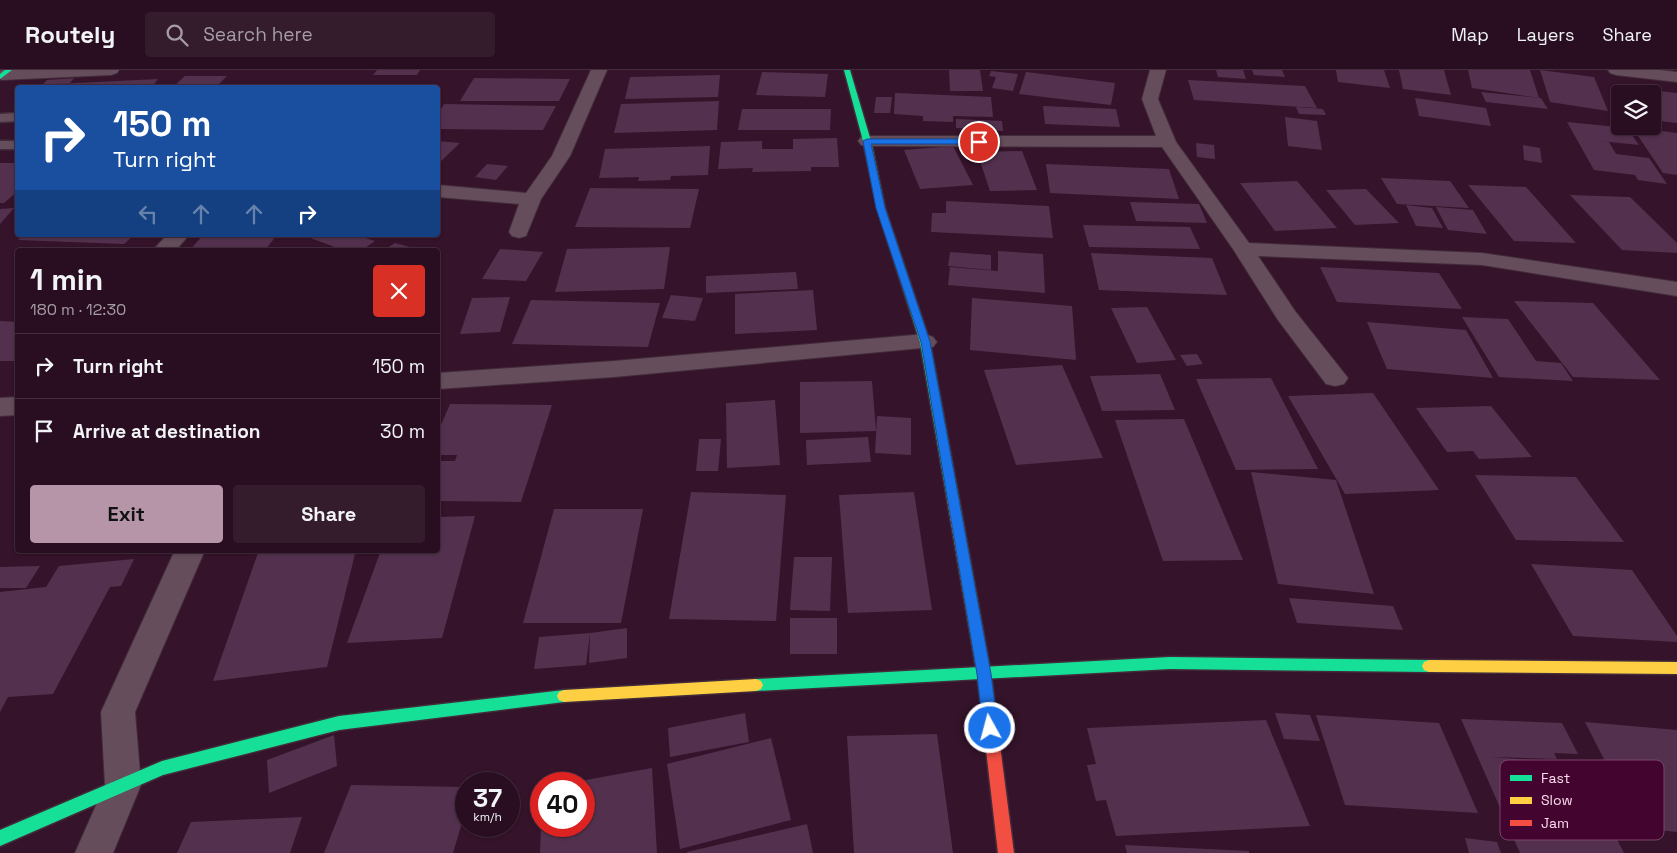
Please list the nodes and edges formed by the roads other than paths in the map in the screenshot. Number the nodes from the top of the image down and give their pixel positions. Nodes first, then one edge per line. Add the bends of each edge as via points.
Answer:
1 (111, 70) edge
2 (599, 70) edge
3 (847, 70) edge
4 (1158, 70) edge
5 (1616, 70) edge
6 (4, 74) edge
7 (1677, 77) edge
8 (867, 141) junction
9 (1167, 142) junction
10 (0, 145) edge
11 (15, 146) edge
12 (440, 191) edge
13 (531, 199) junction
14 (519, 232) dead end
15 (177, 237) edge
16 (166, 248) edge
17 (1243, 249) junction
18 (1677, 289) edge
19 (926, 342) junction
20 (1335, 378) dead end
21 (440, 381) edge
22 (0, 406) edge
23 (15, 406) edge
24 (189, 553) edge
25 (1677, 668) edge
26 (984, 674) junction
27 (123, 785) junction
28 (0, 838) edge
29 (94, 853) edge
30 (1006, 853) edge

1 - 6 street
2 - 13 street via 562,156
3 - 8 street
4 - 9 street via 1150,99
5 - 7 street
8 - 9 street
8 - 19 street via 880,208
9 - 17 street
10 - 11 lane
12 - 13 street
13 - 14 street
15 - 16 street
17 - 18 street via 1482,259
17 - 20 street via 1286,315
19 - 21 street
19 - 26 street
22 - 23 street
24 - 27 street via 118,712
25 - 26 street via 1170,663
26 - 27 street via 543,697 348,722 162,768
26 - 30 street
27 - 28 street
27 - 29 street

